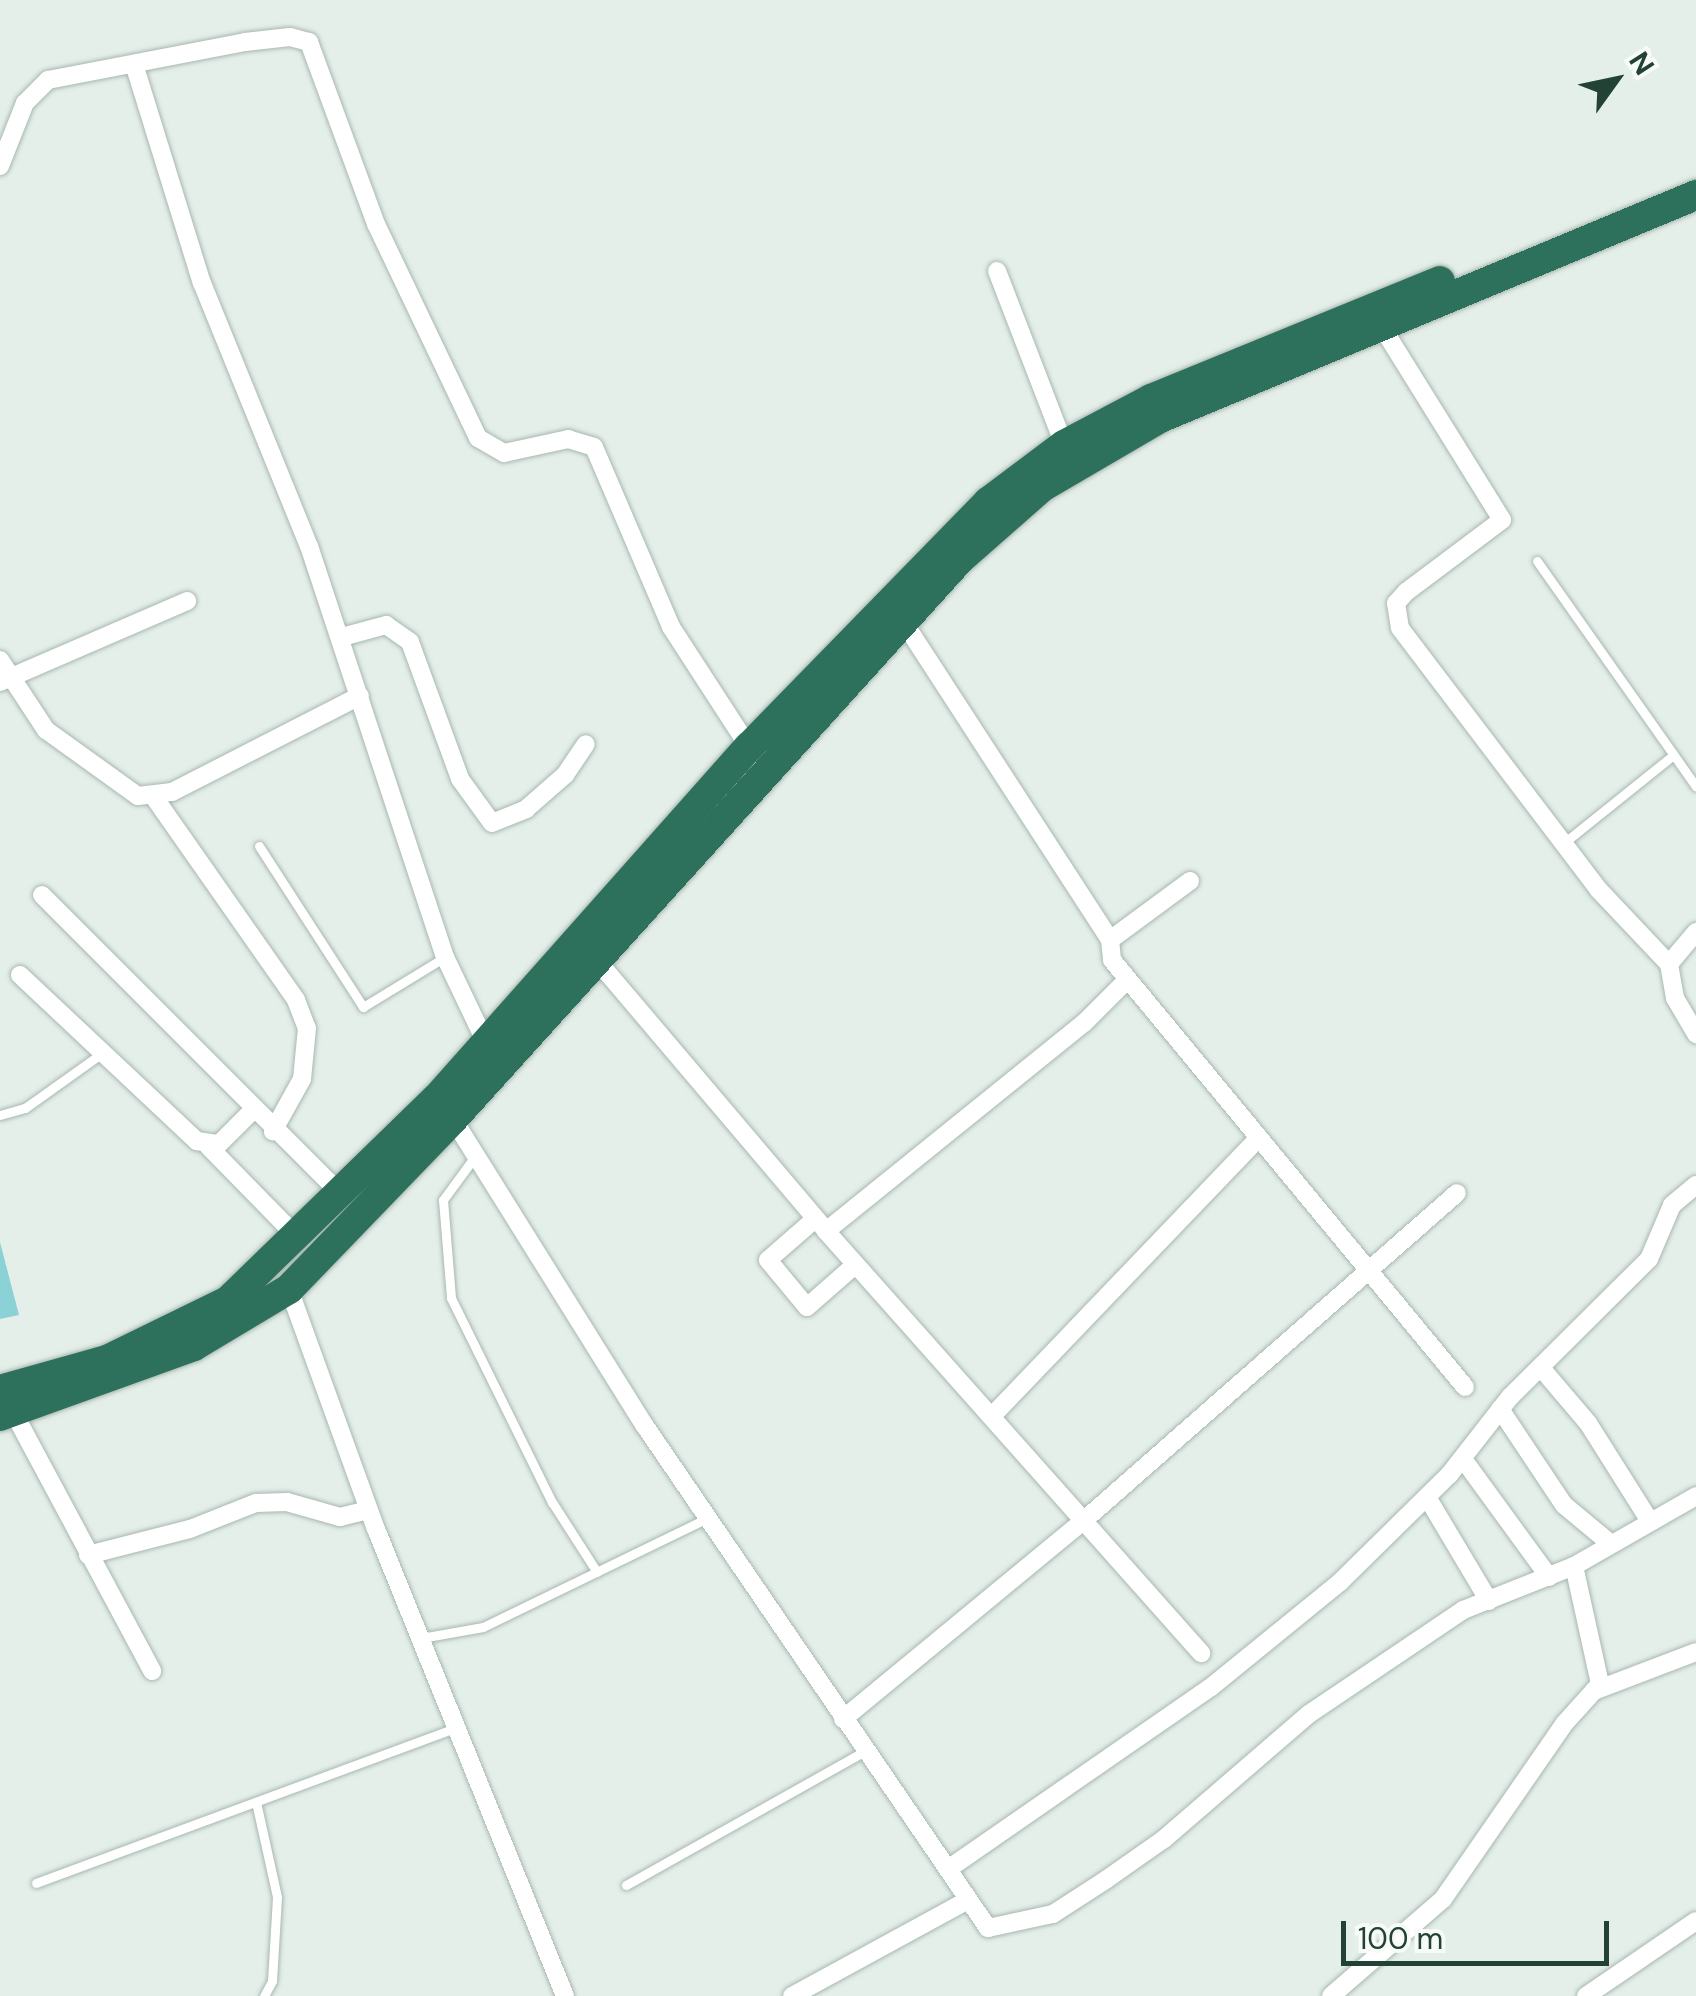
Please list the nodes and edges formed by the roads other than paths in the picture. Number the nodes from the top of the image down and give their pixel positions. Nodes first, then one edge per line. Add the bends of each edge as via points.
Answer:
1 (134, 64) junction
2 (0, 166) edge
3 (1696, 172) edge
4 (1696, 195) edge
5 (997, 271) dead end
6 (1382, 327) junction
7 (1064, 445) junction
8 (1537, 561) dead end
9 (187, 601) dead end
10 (903, 621) junction
11 (342, 637) junction
12 (0, 660) edge
13 (6, 680) edge
14 (360, 696) junction
15 (586, 744) dead end
16 (749, 747) junction
17 (1672, 756) junction
18 (1696, 786) edge
19 (154, 797) junction
20 (1565, 842) junction
21 (259, 846) dead end
22 (1190, 881) dead end
23 (42, 894) dead end
24 (1696, 932) edge
25 (1110, 940) junction
26 (594, 956) junction
27 (445, 957) junction
28 (1669, 964) junction
29 (20, 975) dead end
30 (1126, 981) junction
31 (1696, 1034) edge
32 (485, 1040) junction
33 (102, 1053) junction
34 (252, 1111) junction
35 (0, 1115) edge
36 (453, 1119) junction
37 (273, 1131) junction
38 (1259, 1138) junction
39 (208, 1146) junction
40 (476, 1155) junction
41 (1696, 1185) edge
42 (1456, 1193) dead end
43 (342, 1195) junction
44 (820, 1225) junction
45 (297, 1237) junction
46 (855, 1265) junction
47 (1371, 1270) junction
48 (289, 1289) junction
49 (1542, 1368) junction
50 (1466, 1387) dead end
51 (4, 1402) edge
52 (1500, 1409) junction
53 (992, 1414) junction
54 (1463, 1459) junction
55 (1427, 1496) junction
56 (1696, 1496) edge
57 (368, 1510) junction
58 (708, 1517) junction
59 (1649, 1520) junction
60 (1081, 1523) junction
61 (1611, 1544) junction
62 (88, 1555) junction
63 (1574, 1566) junction
64 (597, 1572) junction
65 (1549, 1577) junction
66 (1488, 1601) junction
67 (421, 1638) junction
68 (1696, 1652) edge
69 (1201, 1653) dead end
70 (152, 1670) dead end
71 (1594, 1691) junction
72 (843, 1718) junction
73 (458, 1727) junction
74 (867, 1750) junction
75 (256, 1802) junction
76 (952, 1868) junction
77 (36, 1883) dead end
78 (626, 1885) dead end
79 (966, 1901) junction
80 (1696, 1920) edge
81 (1596, 1993) edge
82 (264, 1996) edge
83 (565, 1996) edge
84 (792, 1996) edge
85 (1331, 1996) edge

1 - 2 street via 35,86
1 - 11 street via 202,283
1 - 16 street via 290,37 314,47 376,224 478,438 504,453 568,438 594,447 671,627
3 - 7 highway via 1607,216 1151,399
4 - 6 highway
5 - 7 street
6 - 10 highway via 1160,418 1073,465 999,521
6 - 20 street via 1502,520 1406,592 1396,603 1400,628
7 - 16 highway via 974,515
8 - 17 lane
9 - 13 street
10 - 25 street
10 - 26 highway
11 - 14 street
11 - 15 street via 386,625 410,642 460,778 492,823 511,820 536,801
12 - 13 street
13 - 19 street via 70,752 124,789
14 - 19 street
14 - 27 street
16 - 32 highway
17 - 18 lane
17 - 20 lane
19 - 37 street via 296,1000 307,1028 302,1079
20 - 28 street via 1598,889
21 - 27 lane via 363,1007
22 - 25 street
23 - 34 street
24 - 28 street
25 - 30 street via 1112,960
26 - 36 highway
26 - 44 street
27 - 32 street
28 - 31 street via 1675,998
29 - 33 street
30 - 38 street
30 - 44 street via 1084,1023
32 - 43 highway
33 - 35 lane via 25,1108
33 - 39 street
34 - 37 street
34 - 39 street via 219,1144
36 - 40 street
36 - 48 highway
37 - 43 street
38 - 47 street
38 - 53 street
39 - 45 street
40 - 58 street
40 - 64 lane via 443,1200 450,1298 552,1502
41 - 49 street via 1672,1205 1649,1259
42 - 47 street
43 - 45 highway
44 - 46 street
44 - 46 street via 768,1260 807,1307
45 - 51 highway via 228,1301 182,1327
46 - 53 street
47 - 50 street
47 - 60 street
48 - 51 highway via 194,1346
48 - 57 street
49 - 52 street
49 - 59 street via 1588,1424
51 - 62 street
52 - 54 street
52 - 61 street via 1564,1505
53 - 60 street
54 - 55 street
54 - 65 street
55 - 66 street
55 - 76 street via 1340,1582 1211,1687
56 - 59 street
57 - 62 street via 340,1517 287,1502 256,1503 190,1529
57 - 67 street
58 - 64 lane
58 - 72 street
59 - 61 street
60 - 69 street
60 - 72 street
61 - 63 street
62 - 70 street
63 - 65 street
63 - 71 street via 1600,1684
64 - 67 lane via 484,1626
65 - 66 street
66 - 79 street via 1406,1645 1310,1714 1164,1840 1053,1914 988,1928
67 - 73 street
68 - 71 street
71 - 85 street via 1442,1899
72 - 74 street
73 - 75 lane
73 - 83 street
74 - 76 street
74 - 78 lane
75 - 77 lane
75 - 82 lane via 277,1897 272,1981
76 - 79 street
79 - 84 street
80 - 81 street

